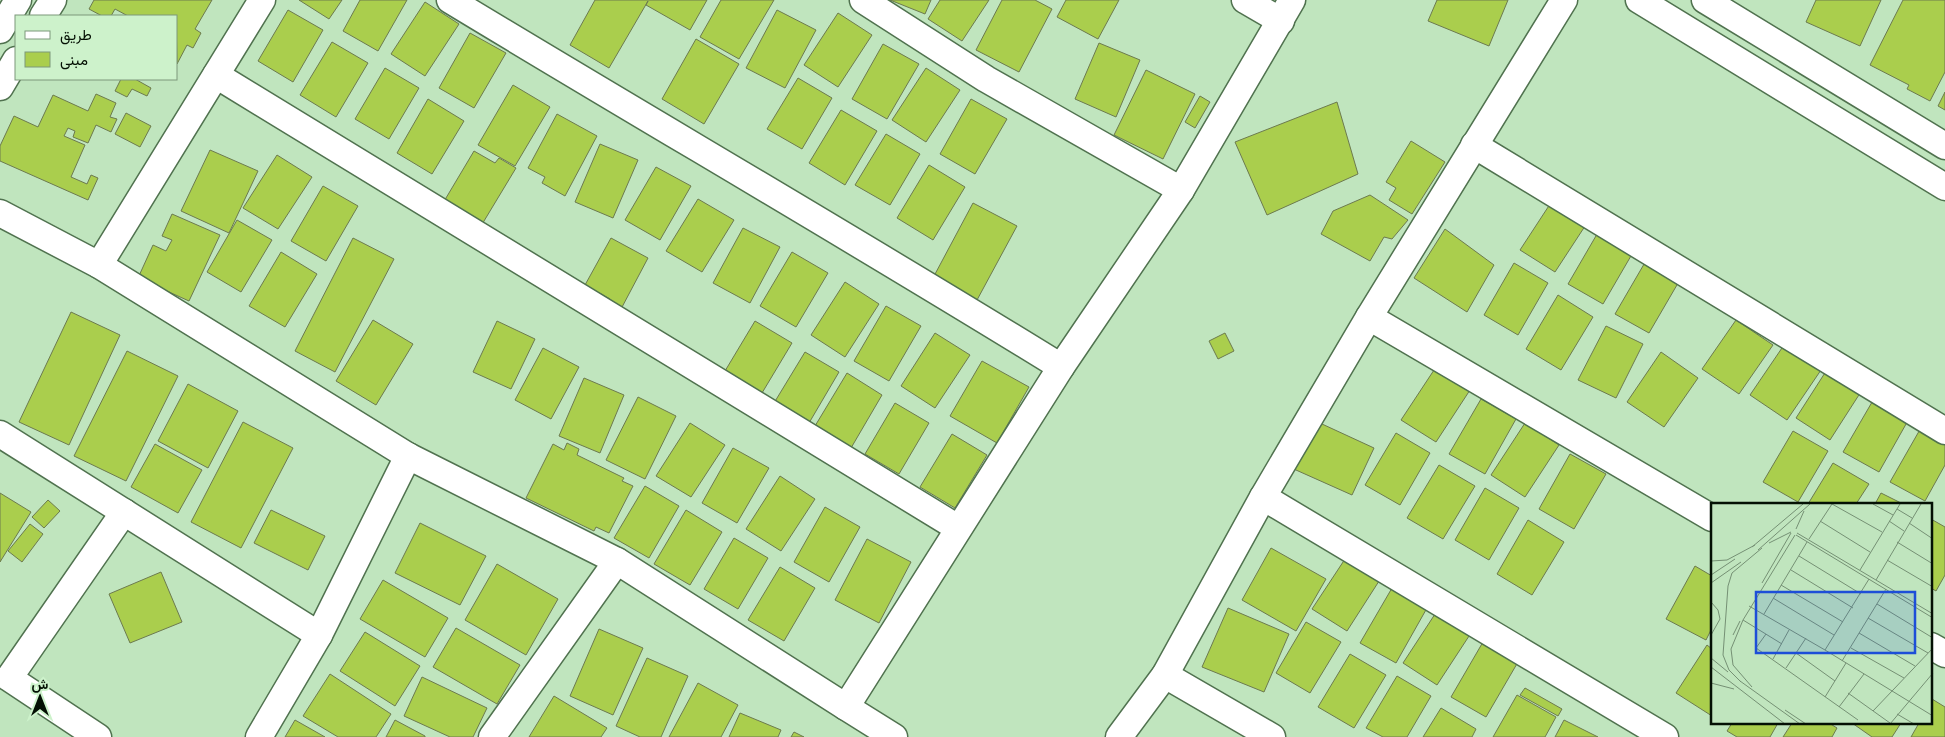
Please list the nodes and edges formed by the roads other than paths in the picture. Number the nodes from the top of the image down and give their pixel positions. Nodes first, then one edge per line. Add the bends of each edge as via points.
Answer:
1 (18, 0) edge
2 (53, 0) edge
3 (262, 0) edge
4 (450, 0) edge
5 (863, 0) edge
6 (1245, 0) edge
7 (1564, 0) edge
8 (1639, 0) edge
9 (1705, 0) edge
10 (1286, 10) edge
11 (44, 15) edge
12 (0, 30) edge
13 (15, 62) edge
14 (216, 75) junction
15 (0, 87) edge
16 (1474, 145) junction
17 (1945, 146) edge
18 (1945, 187) edge
19 (1182, 190) junction
20 (0, 213) edge
21 (100, 265) junction
22 (1369, 317) junction
23 (1061, 367) junction
24 (1945, 431) edge
25 (0, 434) edge
26 (408, 456) junction
27 (1262, 497) junction
28 (124, 512) junction
29 (1711, 517) edge
30 (958, 528) junction
31 (618, 561) junction
32 (319, 635) junction
33 (1932, 647) edge
34 (1945, 654) edge
35 (1164, 675) junction
36 (846, 707) junction
37 (98, 737) edge
38 (259, 737) edge
39 (492, 737) edge
40 (894, 737) edge
41 (1119, 737) edge
42 (1272, 737) edge
43 (1665, 737) edge

1 - 12 street
2 - 11 street
3 - 14 street
4 - 23 street
5 - 19 street via 986,79
6 - 10 street
7 - 16 street
8 - 18 street
9 - 17 street
10 - 19 street
13 - 15 street
14 - 21 street
14 - 30 street
16 - 22 street
16 - 24 street
19 - 23 street
20 - 21 street
21 - 26 street
22 - 27 street
22 - 29 street
23 - 30 street
25 - 28 street
26 - 31 street
26 - 32 street
27 - 35 street
27 - 43 street
28 - 32 street
28 - 37 street via 9,678
30 - 36 street
31 - 36 street
31 - 39 street
32 - 38 street
33 - 34 street
35 - 41 street
35 - 42 street
36 - 40 street

